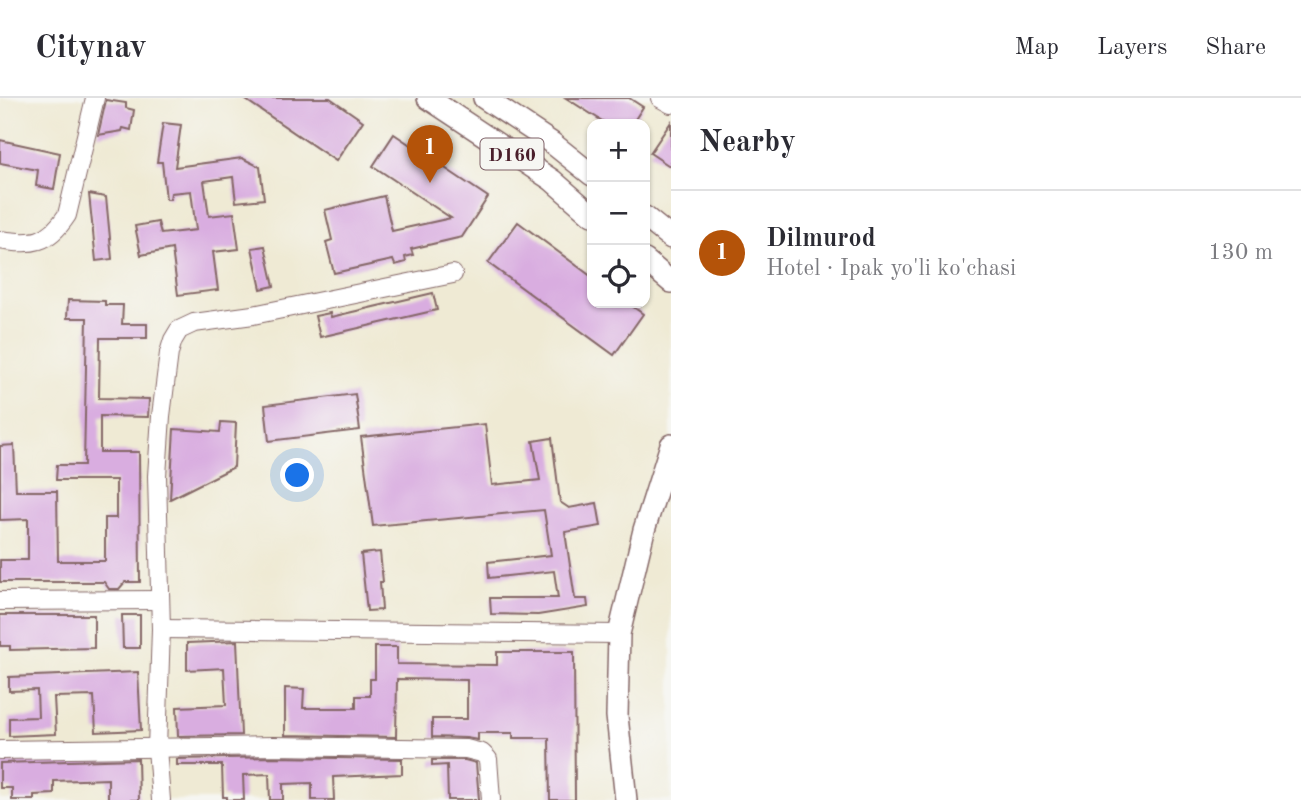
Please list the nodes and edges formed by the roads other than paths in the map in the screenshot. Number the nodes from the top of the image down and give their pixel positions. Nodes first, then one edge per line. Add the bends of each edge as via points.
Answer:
1 (95, 98) edge
2 (428, 98) edge
3 (484, 98) edge
4 (660, 98) edge
5 (671, 104) edge
6 (587, 171) edge
7 (587, 211) edge
8 (650, 221) edge
9 (671, 238) edge
10 (0, 240) edge
11 (650, 264) edge
12 (453, 274) dead end
13 (671, 282) edge
14 (671, 445) edge
15 (159, 600) junction
16 (0, 601) edge
17 (161, 629) junction
18 (619, 634) junction
19 (157, 748) junction
20 (0, 750) edge
21 (161, 800) edge
22 (491, 800) edge
23 (626, 800) edge

1 - 10 street via 61,225 35,242
2 - 7 main road, D160 via 552,180
3 - 6 main road, D160
4 - 5 street
8 - 9 main road
11 - 13 main road
12 - 15 street via 202,321 179,330 169,353 161,416
14 - 18 main road
15 - 16 street
15 - 17 street
17 - 18 street
17 - 19 street
18 - 23 main road via 617,716
19 - 20 street
19 - 21 street
19 - 22 street via 466,748 488,759

